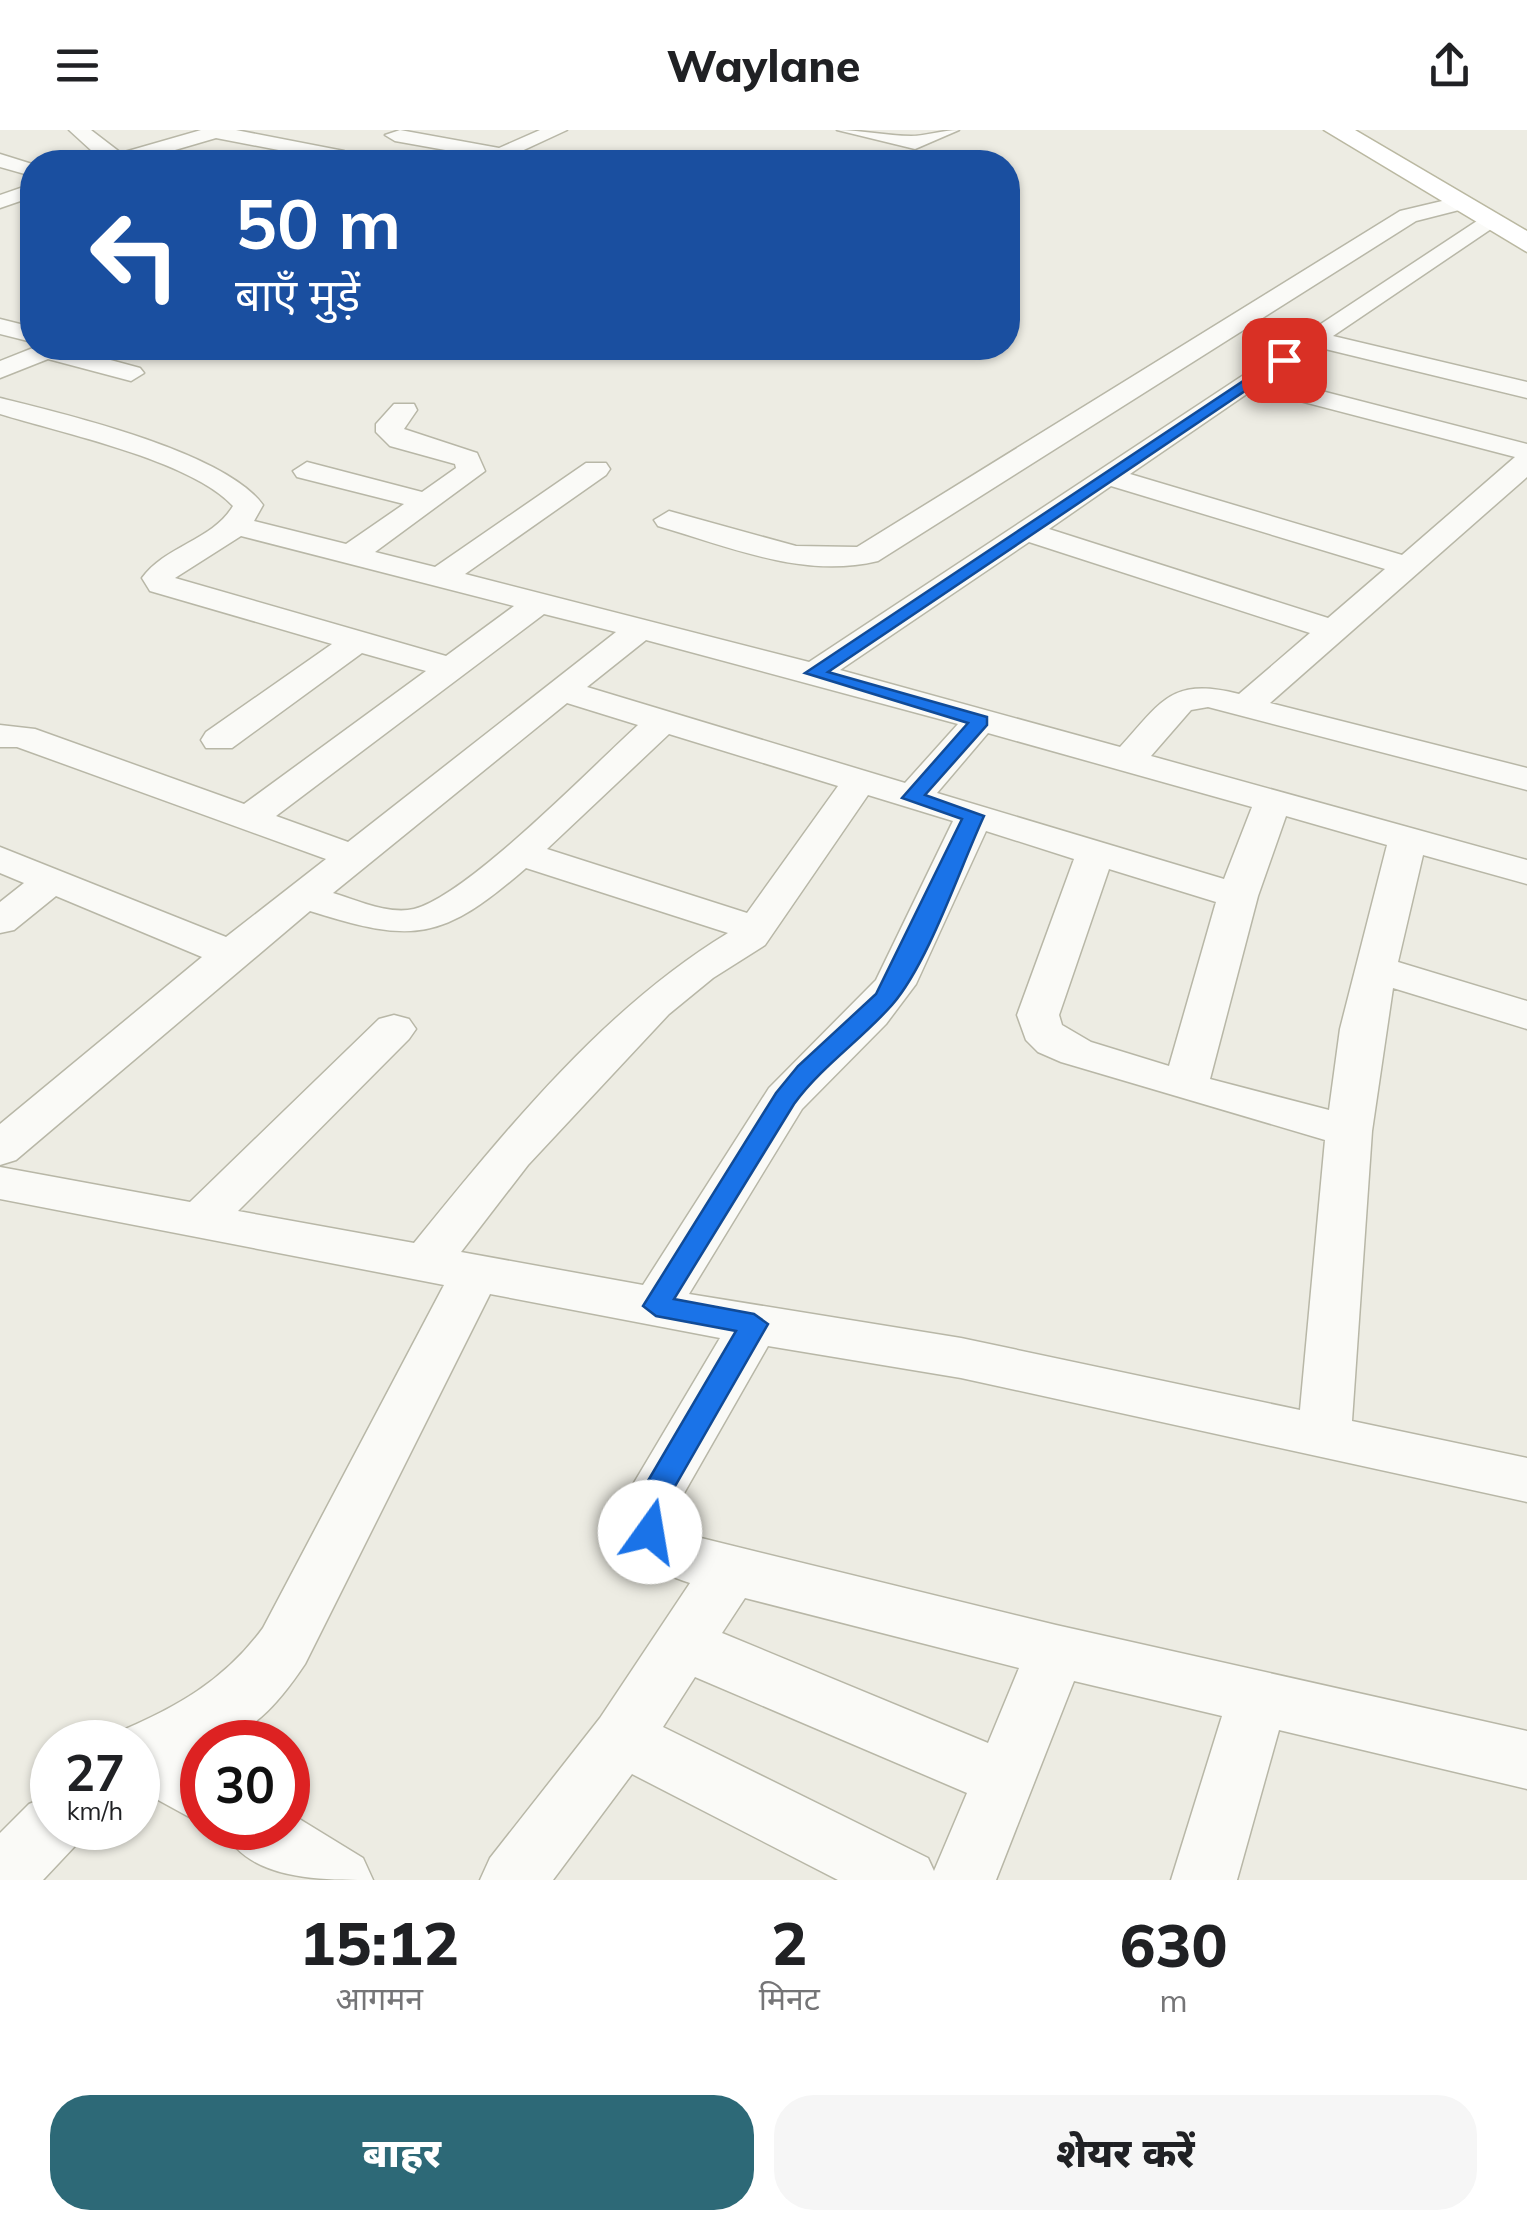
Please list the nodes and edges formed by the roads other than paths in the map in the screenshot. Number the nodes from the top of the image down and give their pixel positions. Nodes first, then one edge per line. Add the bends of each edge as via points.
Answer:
1 (79, 130) edge
2 (524, 130) edge
3 (557, 130) edge
4 (848, 130) edge
5 (949, 130) edge
6 (219, 131) edge
7 (1353, 132) edge
8 (369, 146) edge
9 (102, 150) edge
10 (156, 150) edge
11 (416, 150) edge
12 (496, 150) edge
13 (503, 150) edge
14 (1459, 203) junction
15 (1488, 220) junction
16 (1527, 226) edge
17 (1527, 242) edge
18 (1316, 339) junction
19 (92, 360) edge
20 (131, 373) dead end
21 (1252, 380) junction
22 (1527, 390) edge
23 (0, 406) edge
24 (404, 410) dead end
25 (1527, 452) edge
26 (1527, 462) edge
27 (596, 469) dead end
28 (307, 472) dead end
29 (1107, 476) junction
30 (428, 502) junction
31 (668, 520) dead end
32 (236, 526) junction
33 (1024, 532) junction
34 (352, 554) junction
35 (1408, 566) junction
36 (442, 576) junction
37 (541, 601) junction
38 (642, 627) junction
39 (1333, 630) junction
40 (357, 642) junction
41 (452, 668) junction
42 (814, 673) junction
43 (563, 691) junction
44 (1247, 705) junction
45 (980, 721) junction
46 (662, 722) junction
47 (0, 736) edge
48 (218, 740) dead end
49 (1126, 762) junction
50 (1527, 779) edge
51 (859, 782) junction
52 (912, 798) junction
53 (1272, 802) junction
54 (974, 816) junction
55 (247, 820) junction
56 (1406, 839) junction
57 (1096, 852) junction
58 (518, 853) junction
59 (355, 857) junction
60 (0, 859) edge
61 (1527, 872) edge
62 (54, 878) junction
63 (1238, 896) junction
64 (304, 897) junction
65 (0, 921) edge
66 (757, 930) junction
67 (231, 954) junction
68 (1376, 969) junction
69 (1527, 1015) edge
70 (394, 1029) dead end
71 (1185, 1087) junction
72 (1349, 1131) junction
73 (0, 1149) edge
74 (0, 1183) edge
75 (200, 1220) junction
76 (451, 1267) junction
77 (656, 1306) junction
78 (754, 1324) junction
79 (1324, 1436) junction
80 (1527, 1480) edge
81 (731, 1570) junction
82 (683, 1644) junction
83 (1056, 1651) junction
84 (1258, 1698) junction
85 (622, 1738) junction
86 (160, 1745) edge
87 (1527, 1760) edge
88 (1004, 1778) junction
89 (30, 1847) edge
90 (291, 1850) edge
91 (0, 1878) edge
92 (340, 1880) edge
93 (513, 1880) edge
94 (905, 1880) edge
95 (963, 1880) edge
96 (1206, 1880) edge

1 - 9 street
2 - 12 street
3 - 13 street
4 - 5 street via 914,143
6 - 8 street
6 - 10 street
7 - 14 main road
7 - 16 main road
8 - 11 street
14 - 15 main road
14 - 31 street via 1408,216 866,554 820,559
15 - 17 main road
15 - 18 street
18 - 21 street
18 - 22 street
19 - 20 street
21 - 25 street
21 - 29 street
23 - 32 street via 228,482 248,505
24 - 30 street via 390,432 473,466
26 - 35 street
27 - 36 street
28 - 30 street
29 - 33 street
29 - 35 street
30 - 34 street
32 - 34 street
32 - 40 street via 163,572 162,584
33 - 39 street
33 - 42 street
34 - 36 street
35 - 39 street
36 - 37 street
37 - 38 street
37 - 41 street
38 - 42 street
38 - 43 street
39 - 44 street
40 - 41 street
40 - 48 street
41 - 55 street
42 - 45 street
43 - 46 street
43 - 59 street
44 - 49 street via 1208,696 1180,702
44 - 50 street
45 - 49 street
45 - 52 street
46 - 51 street
46 - 58 street
47 - 55 street via 22,737
49 - 53 street
51 - 52 street
51 - 66 street
52 - 54 street
53 - 56 street
53 - 63 street
54 - 57 street
54 - 77 street via 902,972 884,999 785,1099
55 - 59 street
56 - 61 street
56 - 68 street
57 - 63 street
57 - 71 street via 1038,1015 1041,1030 1076,1052
58 - 64 street via 450,908 417,922
58 - 66 street
59 - 64 street
60 - 62 street
62 - 65 street
62 - 67 street
63 - 71 street
64 - 67 street
66 - 76 street via 654,1005 512,1154
67 - 73 street
68 - 69 street
68 - 72 street
70 - 75 street
71 - 72 street
72 - 79 street
74 - 75 street
75 - 76 street
76 - 77 street
76 - 86 street via 284,1646 260,1682
77 - 78 street
78 - 79 street via 961,1358
78 - 81 street via 647,1508 650,1532 661,1546
79 - 80 street
81 - 82 street
81 - 83 street
82 - 85 street
82 - 88 street
83 - 84 street
83 - 88 street
84 - 87 street
84 - 96 street
85 - 93 street
85 - 94 street
88 - 95 street
89 - 91 street
90 - 92 street

